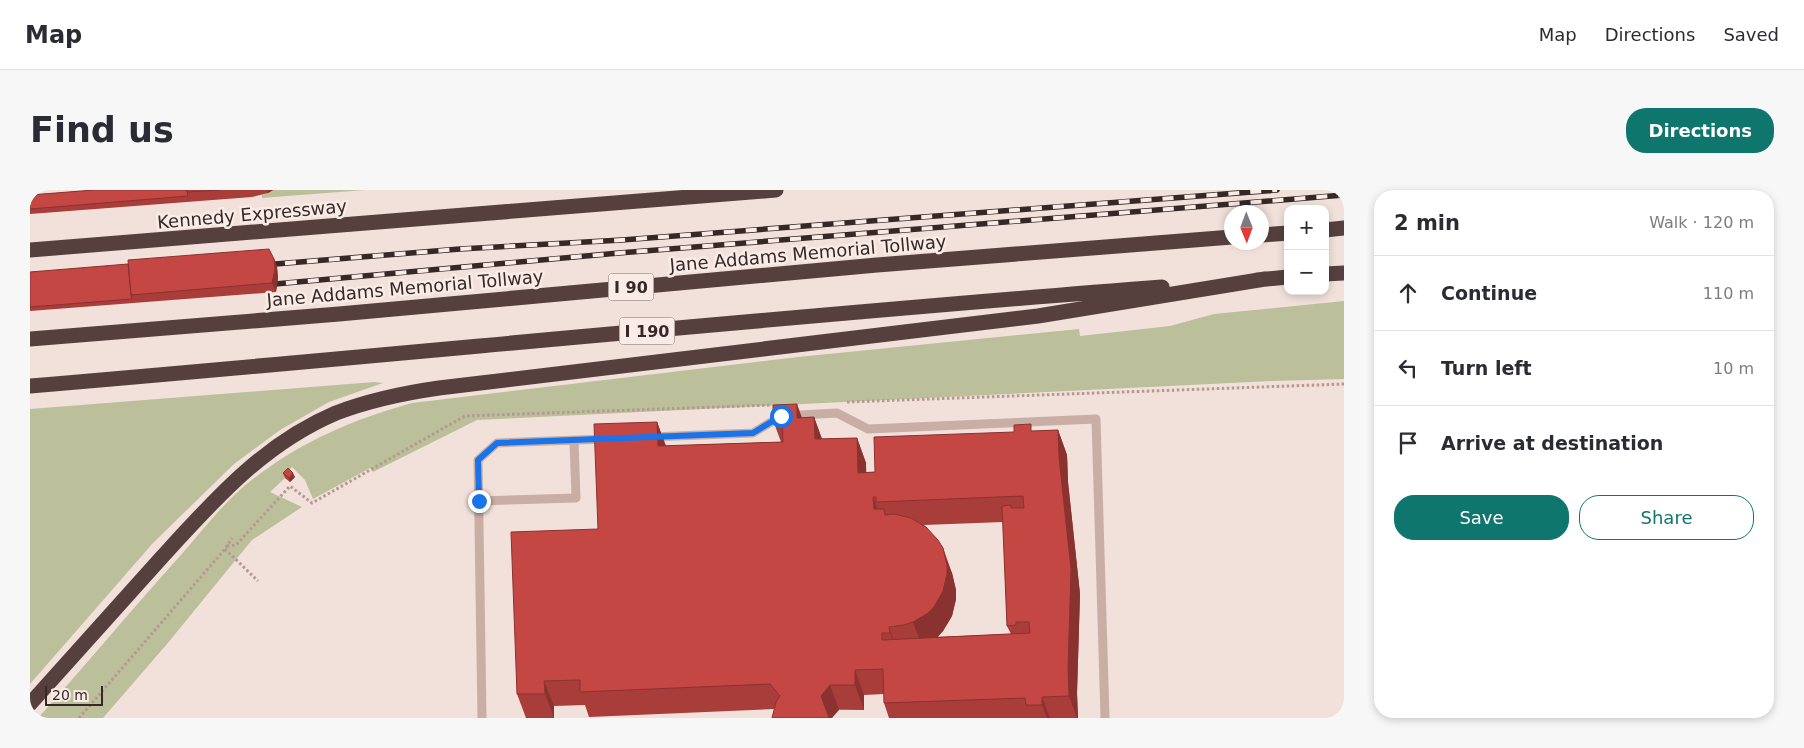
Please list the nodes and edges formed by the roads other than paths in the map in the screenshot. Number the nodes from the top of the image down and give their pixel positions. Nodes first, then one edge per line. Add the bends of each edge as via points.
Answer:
1 (776, 190) edge
2 (1344, 228) edge
3 (1329, 230) edge
4 (1284, 233) edge
5 (1269, 234) edge
6 (1224, 238) edge
7 (30, 250) edge
8 (1344, 273) edge
9 (1329, 274) edge
10 (1284, 277) edge
11 (1265, 279) junction
12 (30, 339) edge
13 (30, 386) edge
14 (644, 437) edge
15 (614, 438) edge
16 (574, 440) junction
17 (479, 501) junction
18 (30, 704) edge
19 (482, 718) edge
20 (1105, 718) edge

1 - 7 highway, Kennedy Expressway
2 - 3 highway
4 - 5 highway
6 - 12 highway, Jane Addams Memorial Tollway / I 90
8 - 9 highway
10 - 11 highway, I 190
11 - 13 highway, I 190 via 914,306
11 - 18 highway via 1038,316 439,388 366,402 334,414 298,434 257,461 220,494
14 - 20 lane via 753,433 781,416 838,413 868,430 1096,419
15 - 16 lane
16 - 17 lane via 497,443 478,460
16 - 17 lane via 576,498
17 - 19 lane

